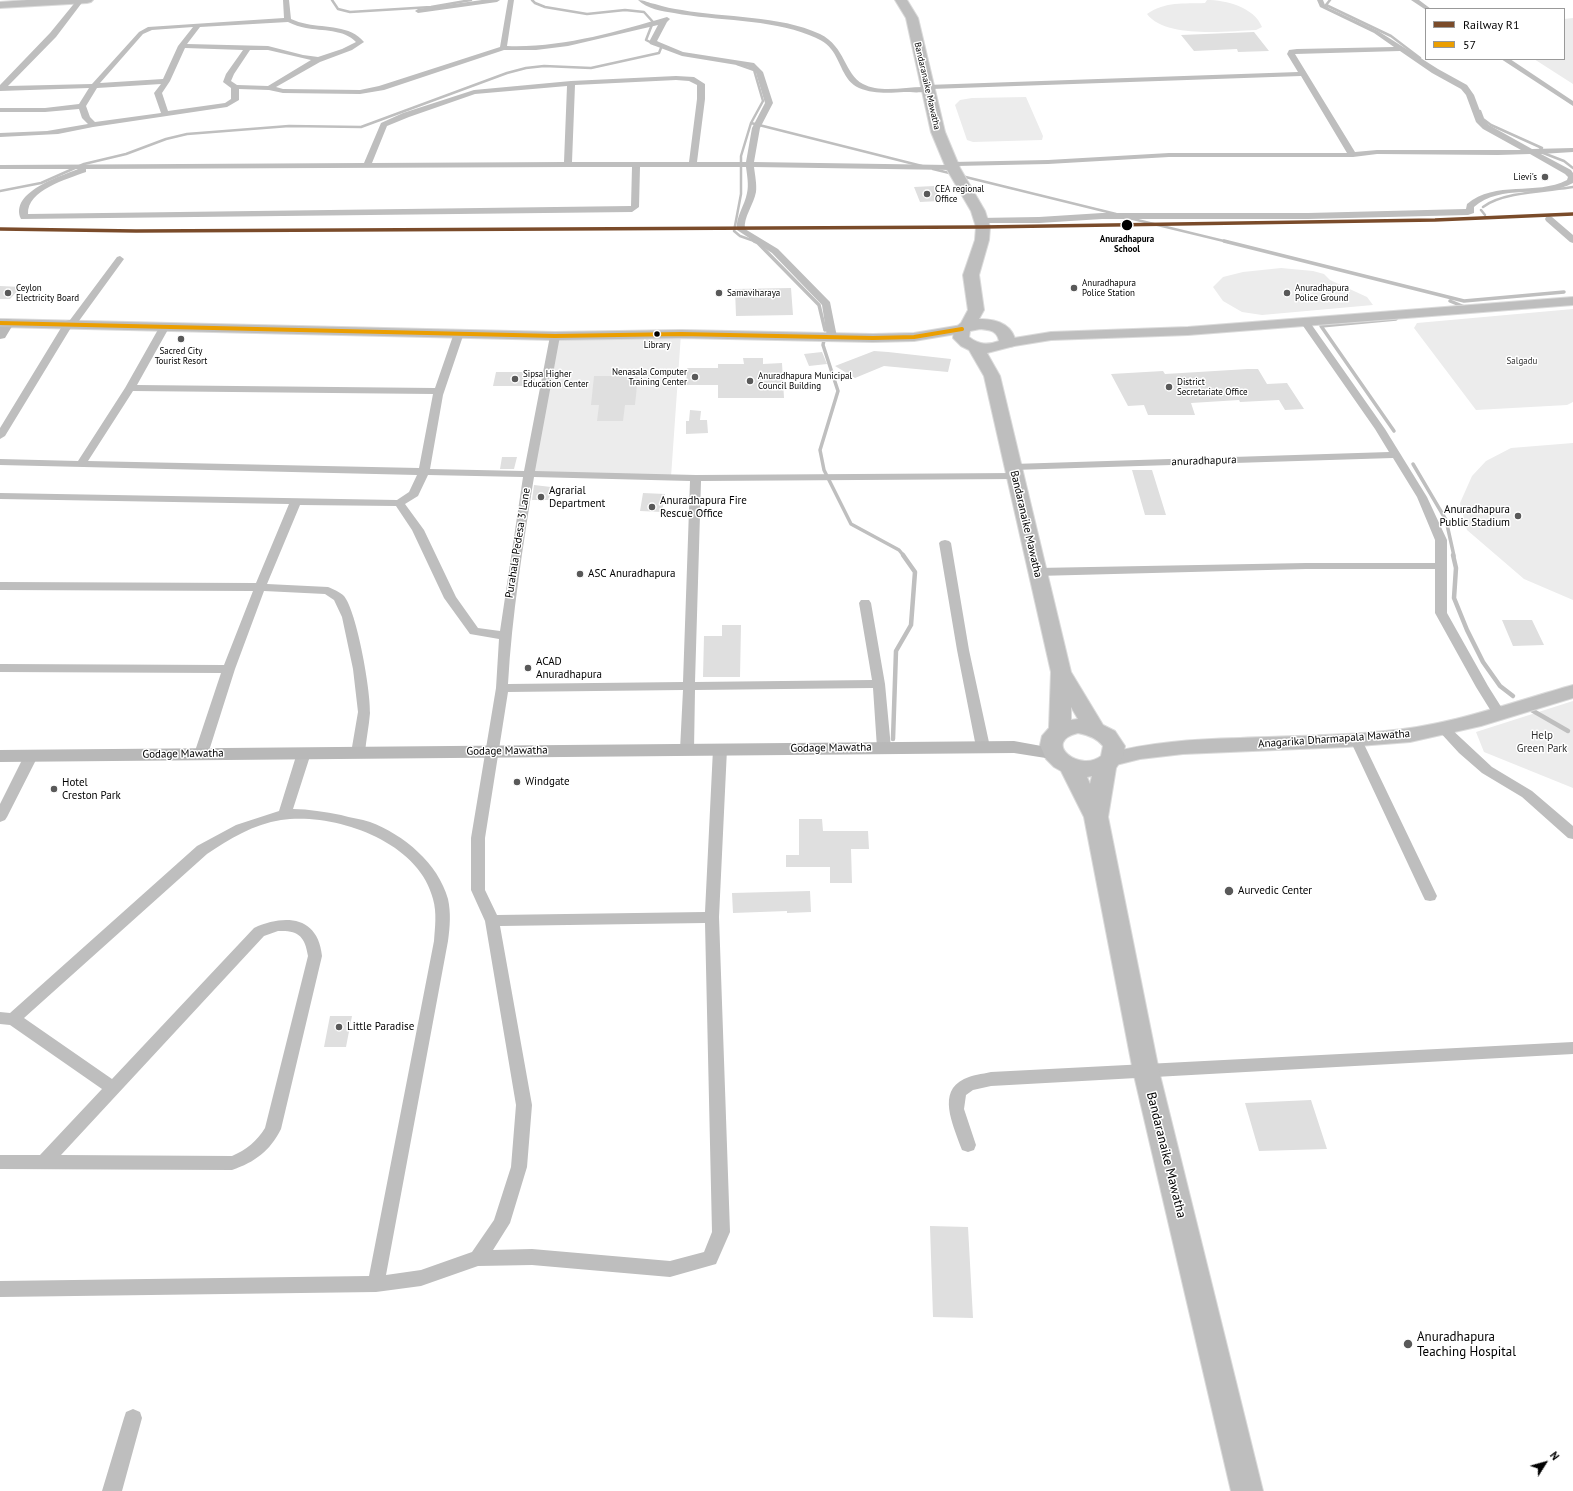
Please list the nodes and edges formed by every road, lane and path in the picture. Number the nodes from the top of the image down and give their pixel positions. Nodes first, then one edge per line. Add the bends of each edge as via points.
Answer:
1 (81, 0) edge
2 (87, 0) edge
3 (286, 0) edge
4 (497, 0) edge
5 (511, 0) edge
6 (641, 0) edge
7 (901, 0) edge
8 (1320, 0) edge
9 (1414, 0) edge
10 (39, 1) edge
11 (0, 5) edge
12 (1426, 8) edge
13 (418, 11) dead end
14 (679, 12) junction
15 (288, 20) junction
16 (660, 22) junction
17 (198, 25) junction
18 (182, 46) junction
19 (248, 47) junction
20 (504, 48) junction
21 (1403, 49) junction
22 (318, 59) junction
23 (1507, 60) edge
24 (1303, 74) junction
25 (166, 81) junction
26 (571, 83) junction
27 (94, 86) junction
28 (234, 88) junction
29 (269, 88) junction
30 (927, 88) junction
31 (0, 89) edge
32 (1573, 104) edge
33 (82, 106) junction
34 (0, 110) edge
35 (166, 113) junction
36 (93, 125) junction
37 (0, 135) edge
38 (1573, 150) edge
39 (1531, 152) junction
40 (1353, 155) junction
41 (693, 164) junction
42 (747, 164) junction
43 (568, 165) junction
44 (636, 165) junction
45 (367, 166) junction
46 (952, 166) junction
47 (0, 167) edge
48 (84, 168) junction
49 (1549, 219) dead end
50 (981, 220) junction
51 (1573, 226) edge
52 (1558, 227) junction
53 (1573, 240) edge
54 (120, 260) dead end
55 (1573, 301) edge
56 (976, 310) junction
57 (71, 323) junction
58 (1306, 323) junction
59 (165, 326) junction
60 (2, 327) edge
61 (965, 328) junction
62 (459, 333) junction
63 (555, 336) junction
64 (1001, 336) junction
65 (832, 337) junction
66 (914, 337) junction
67 (972, 347) junction
68 (992, 376) junction
69 (130, 388) junction
70 (439, 392) junction
71 (0, 436) edge
72 (1396, 455) junction
73 (0, 462) edge
74 (81, 464) junction
75 (1014, 471) junction
76 (424, 472) junction
77 (529, 475) junction
78 (696, 478) junction
79 (0, 496) edge
80 (296, 501) junction
81 (399, 503) junction
82 (945, 543) dead end
83 (1440, 566) junction
84 (1037, 572) junction
85 (0, 586) edge
86 (260, 587) junction
87 (865, 603) dead end
88 (505, 636) junction
89 (0, 668) edge
90 (229, 669) junction
91 (1061, 672) junction
92 (879, 684) junction
93 (688, 687) junction
94 (502, 688) junction
95 (1573, 691) edge
96 (1499, 713) junction
97 (1443, 728) junction
98 (1100, 732) junction
99 (1356, 740) junction
100 (983, 747) junction
101 (1059, 747) junction
102 (1185, 747) junction
103 (884, 748) junction
104 (720, 749) junction
105 (687, 750) junction
106 (492, 751) junction
107 (304, 753) junction
108 (358, 753) junction
109 (201, 754) junction
110 (0, 756) edge
111 (31, 756) junction
112 (1109, 762) junction
113 (284, 815) junction
114 (0, 817) edge
115 (1096, 817) junction
116 (1573, 834) edge
117 (1430, 896) dead end
118 (712, 917) junction
119 (492, 921) junction
120 (7, 1018) edge
121 (1573, 1048) edge
122 (1146, 1071) junction
123 (112, 1088) junction
124 (968, 1145) dead end
125 (0, 1162) edge
126 (44, 1162) junction
127 (478, 1258) junction
128 (376, 1284) junction
129 (0, 1289) edge
130 (133, 1418) dead end
131 (112, 1491) edge
132 (1247, 1491) edge

1 - 2 highway
1 - 10 highway
1 - 31 street via 53,35
3 - 15 street
4 - 13 street
5 - 20 street
6 - 14 street via 646,5
7 - 30 highway, Bandaranaike Mawatha via 914,12
8 - 21 street via 1322,6 1327,9 1376,32
9 - 12 street
10 - 11 highway
14 - 16 street
14 - 30 street via 778,24 797,29 830,43 854,81 860,86 873,89
15 - 17 street
15 - 22 street via 305,26 336,30 357,37 360,42 353,47
16 - 20 street via 556,47
16 - 42 street via 654,43 682,54 750,65 759,72 768,103 756,128
17 - 18 street
17 - 27 street via 150,28 141,33
18 - 19 street
18 - 25 street
19 - 22 street via 268,48
19 - 28 street via 227,82
20 - 29 street via 381,88 360,92 283,91
21 - 24 street via 1292,52
21 - 39 street via 1464,87 1470,95 1479,120 1486,127
22 - 29 street
23 - 32 street
24 - 30 street
24 - 40 street
25 - 27 street
25 - 35 street via 158,93
26 - 41 street via 676,78 701,84
26 - 43 street
26 - 45 street via 474,92 406,115 384,125
27 - 31 street
27 - 33 street
28 - 29 street
28 - 35 street via 235,100 227,104
30 - 46 highway, Bandaranaike Mawatha via 938,132
33 - 34 street via 45,110
33 - 36 street via 86,118
35 - 36 street
36 - 37 street via 48,134
38 - 39 street
39 - 40 street via 1377,152
39 - 50 street via 1568,172 1572,177 1571,181 1558,187 1486,196 1473,201 1471,211 1468,212 1308,216 1102,216
40 - 46 street via 1169,155
41 - 42 street
41 - 44 street
42 - 46 street
42 - 65 street via 752,192 740,230 775,251 828,304
43 - 44 street
43 - 45 street
44 - 48 street via 635,207 632,209 24,217 24,203 37,190
45 - 48 street
46 - 50 highway, Bandaranaike Mawatha
47 - 48 street
49 - 52 street
50 - 56 highway, Bandaranaike Mawatha via 983,235 971,276
51 - 52 street
52 - 53 street
54 - 57 street
55 - 58 main road
56 - 61 highway
56 - 64 highway
57 - 59 main road
57 - 60 main road
57 - 71 street
58 - 64 main road via 1188,331
58 - 72 street
59 - 62 main road
59 - 69 street
61 - 64 highway via 980,324
61 - 66 main road
61 - 67 highway, Bandaranaike Mawatha via 961,338
62 - 63 main road
62 - 70 street
63 - 65 main road via 681,334
63 - 77 street, Purahala Pedesa 3 Lane
64 - 67 highway via 989,348
64 - 68 highway, Bandaranaike Mawatha
65 - 66 main road
66 - 67 main road
67 - 68 highway, Bandaranaike Mawatha
68 - 75 highway, Bandaranaike Mawatha
69 - 70 street
69 - 74 street
70 - 76 street
72 - 75 street, anuradhapura
72 - 83 street via 1422,497 1441,540
73 - 74 street, anuradhapura
74 - 76 street, anuradhapura
75 - 78 street, anuradhapura via 843,478
75 - 84 highway, Bandaranaike Mawatha
76 - 77 street, anuradhapura
76 - 81 street via 414,494
77 - 78 street, anuradhapura
77 - 88 street, Purahala Pedesa 3 Lane
78 - 93 street
79 - 80 street
80 - 81 street
80 - 86 street
81 - 88 street via 418,530 450,598 474,631
82 - 100 street
83 - 84 street
83 - 96 street via 1441,613
84 - 91 highway, Bandaranaike Mawatha
85 - 86 street
86 - 90 street
86 - 108 street via 328,591 339,598 348,618 359,669 364,712
87 - 92 street
88 - 94 street, Purahala Pedesa 3 Lane
89 - 90 street
90 - 109 street
91 - 98 highway, Bandaranaike Mawatha
91 - 101 highway, Bandaranaike Mawatha
92 - 93 street
92 - 103 street
93 - 94 street
93 - 105 street
94 - 106 street, Purahala Pedesa 3 Lane
95 - 96 main road, Anagarika Dharmapala Mawatha
96 - 97 main road, Anagarika Dharmapala Mawatha
97 - 99 main road, Anagarika Dharmapala Mawatha via 1387,738
97 - 116 street via 1487,770 1527,794
98 - 101 highway via 1078,726
98 - 102 main road, Anagarika Dharmapala Mawatha via 1140,744
98 - 112 highway, Bandaranaike Mawatha via 1114,747
99 - 102 main road, Anagarika Dharmapala Mawatha
99 - 117 street
100 - 101 street, Godage Mawatha
100 - 103 street, Godage Mawatha
101 - 112 highway via 1088,770
101 - 115 highway, Bandaranaike Mawatha
102 - 112 main road, Anagarika Dharmapala Mawatha via 1127,754
103 - 104 street, Godage Mawatha
104 - 105 street, Godage Mawatha
104 - 118 street
105 - 106 street, Godage Mawatha
106 - 108 street, Godage Mawatha
106 - 119 street, Purahala Pedesa 3 Lane via 478,838 478,890
107 - 108 street, Godage Mawatha
107 - 109 street, Godage Mawatha
107 - 113 street
109 - 111 street, Godage Mawatha
110 - 111 street, Godage Mawatha
111 - 114 street
112 - 115 highway, Bandaranaike Mawatha
113 - 120 street via 239,828 202,850
113 - 128 street via 322,816 366,826 389,837 424,867 436,887 443,913 441,941
115 - 122 highway, Bandaranaike Mawatha
118 - 119 street
118 - 127 street via 721,1232 710,1258 670,1269 532,1256
119 - 127 street, Purahala Pedesa 3 Lane via 524,1105 519,1167 502,1223
120 - 123 street
121 - 122 street
122 - 124 street via 991,1079 969,1084 958,1092 956,1110
122 - 132 highway, Bandaranaike Mawatha
123 - 126 street
123 - 126 street via 259,932 282,924 301,929 309,935 314,942 315,956 273,1129 261,1148 232,1163
125 - 126 street
127 - 128 street via 421,1278
128 - 129 street
130 - 131 street

